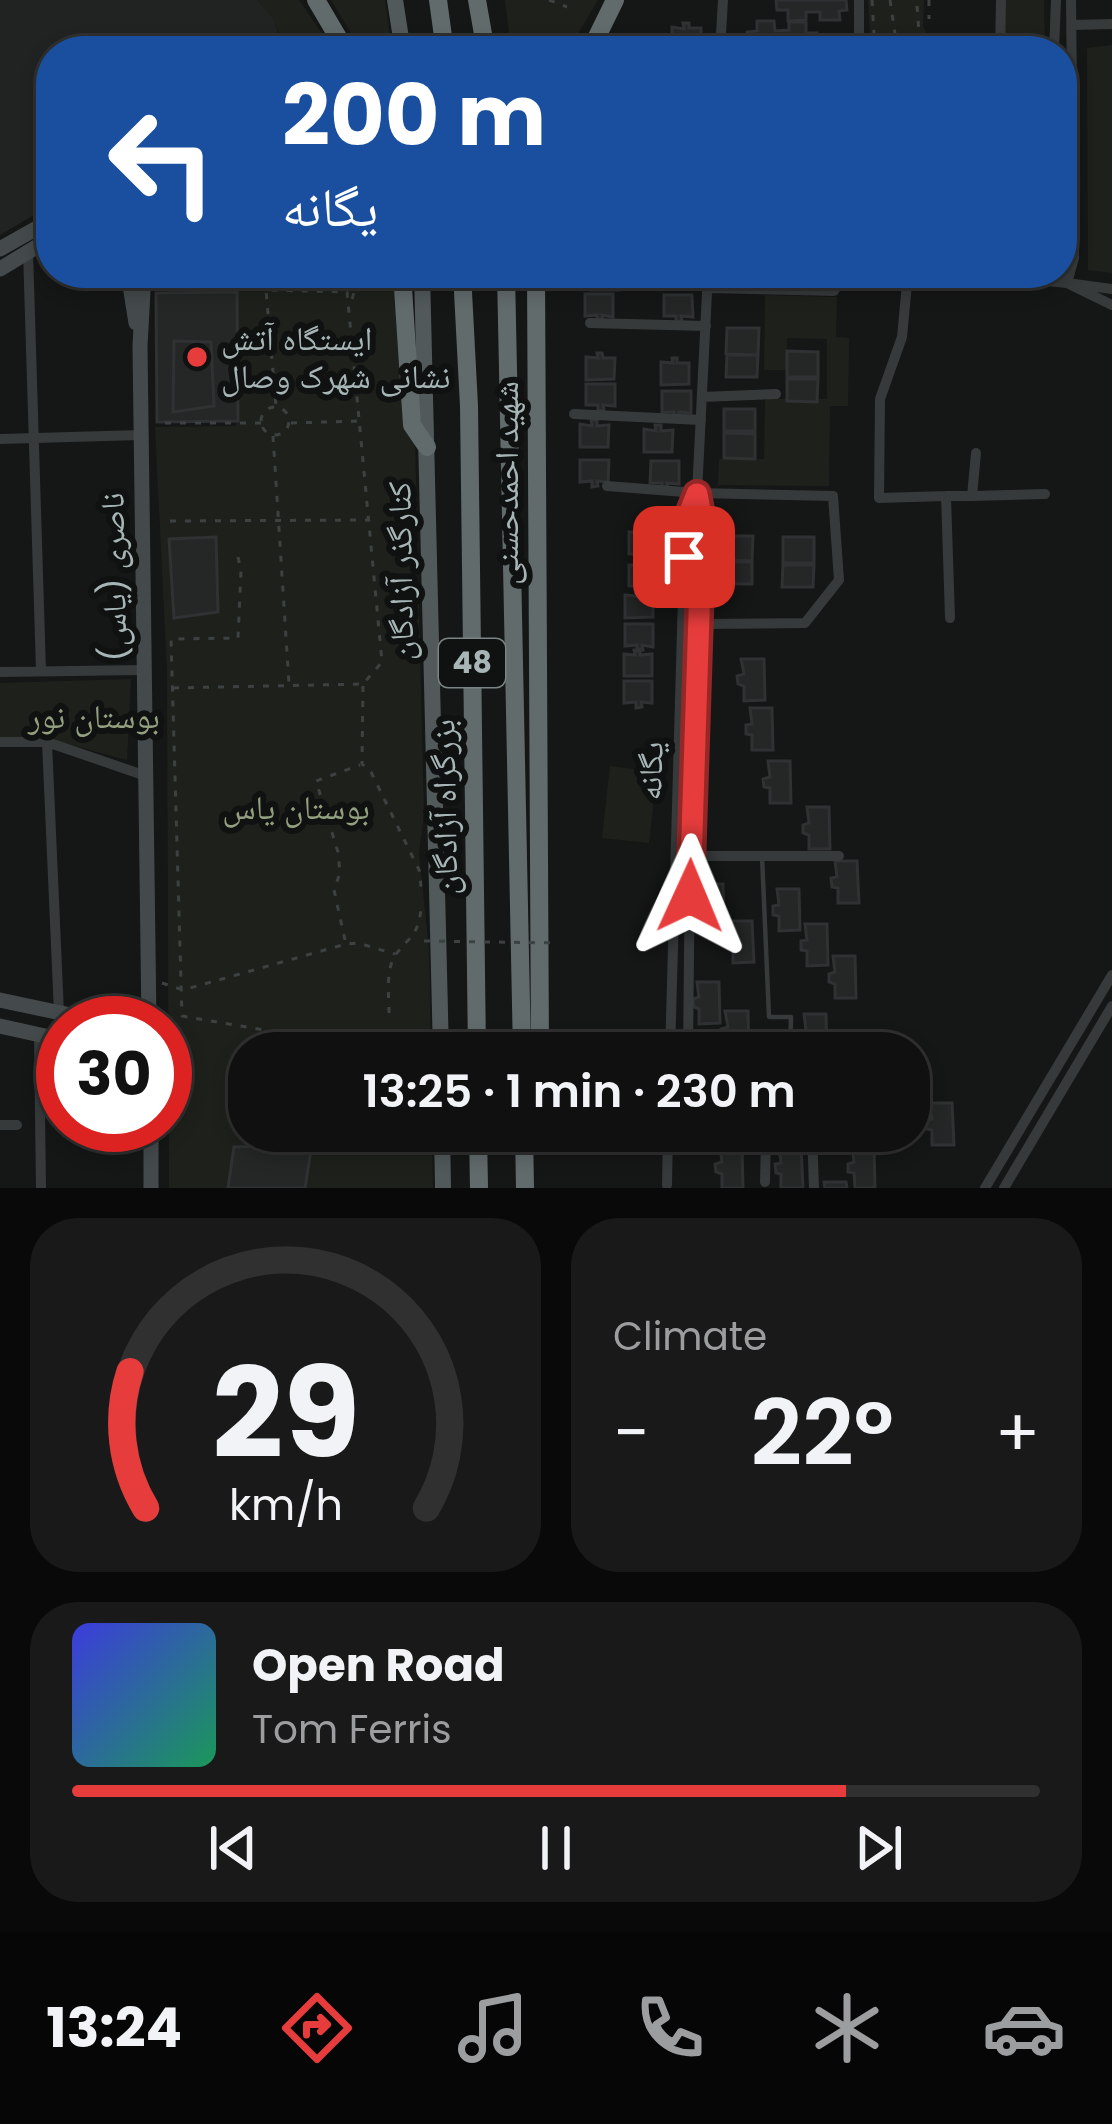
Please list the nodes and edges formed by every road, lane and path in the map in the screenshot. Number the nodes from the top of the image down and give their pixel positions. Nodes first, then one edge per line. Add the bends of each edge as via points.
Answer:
1 (316, 0) edge
2 (395, 0) edge
3 (438, 0) edge
4 (477, 0) edge
5 (549, 0) edge
6 (723, 0) edge
7 (859, 0) edge
8 (872, 0) edge
9 (890, 0) edge
10 (929, 0) edge
11 (1001, 0) edge
12 (1056, 0) edge
13 (1071, 0) edge
14 (615, 3) edge
15 (917, 6) dead end
16 (567, 7) dead end
17 (929, 19) dead end
18 (1112, 24) edge
19 (1072, 25) junction
20 (337, 36) edge
21 (401, 36) edge
22 (442, 36) edge
23 (483, 36) edge
24 (598, 36) edge
25 (721, 36) edge
26 (859, 36) edge
27 (874, 36) edge
28 (894, 36) edge
29 (923, 36) edge
30 (1000, 36) edge
31 (1055, 36) edge
32 (1072, 36) edge
33 (36, 229) edge
34 (36, 247) edge
35 (0, 249) edge
36 (28, 252) junction
37 (0, 269) edge
38 (1077, 281) edge
39 (1077, 285) edge
40 (130, 288) edge
41 (142, 288) edge
42 (357, 288) edge
43 (403, 288) edge
44 (422, 288) edge
45 (463, 288) edge
46 (506, 288) edge
47 (536, 288) edge
48 (707, 288) joint
49 (836, 288) edge
50 (907, 288) edge
51 (1112, 289) edge
52 (350, 302) junction
53 (1112, 305) edge
54 (590, 323) dead end
55 (706, 326) junction
56 (140, 346) junction
57 (776, 394) dead end
58 (702, 397) junction
59 (276, 407) junction
60 (574, 414) dead end
61 (701, 420) junction
62 (360, 421) junction
63 (165, 423) dead end
64 (261, 423) junction
65 (289, 423) junction
66 (141, 434) junction
67 (273, 436) junction
68 (35, 438) junction
69 (0, 439) edge
70 (427, 447) junction
71 (976, 453) dead end
72 (607, 486) dead end
73 (697, 494) junction
74 (1045, 494) dead end
75 (946, 496) junction
76 (972, 496) junction
77 (278, 520) junction
78 (368, 520) junction
79 (170, 521) dead end
80 (238, 556) dead end
81 (950, 618) dead end
82 (698, 624) junction
83 (144, 670) junction
84 (41, 671) junction
85 (0, 672) edge
86 (362, 684) junction
87 (289, 686) junction
88 (173, 688) junction
89 (0, 742) edge
90 (47, 742) junction
91 (362, 764) junction
92 (146, 776) junction
93 (675, 856) junction
94 (690, 856) junction
95 (762, 856) junction
96 (839, 856) dead end
97 (421, 889) dead end
98 (422, 906) dead end
99 (424, 940) dead end
100 (559, 943) dead end
101 (346, 944) junction
102 (395, 954) junction
103 (1112, 975) edge
104 (148, 979) junction
105 (182, 990) junction
106 (57, 996) edge
107 (148, 996) edge
108 (0, 1000) edge
109 (1112, 1006) edge
110 (36, 1008) edge
111 (389, 1013) dead end
112 (0, 1026) edge
113 (276, 1032) edge
114 (434, 1032) edge
115 (477, 1032) edge
116 (522, 1032) edge
117 (540, 1032) edge
118 (671, 1032) edge
119 (688, 1032) edge
120 (791, 1032) edge
121 (36, 1035) edge
122 (17, 1125) dead end
123 (0, 1126) edge
124 (40, 1152) edge
125 (151, 1152) edge
126 (442, 1152) edge
127 (478, 1152) edge
128 (524, 1152) edge
129 (668, 1152) edge
130 (766, 1152) edge
131 (813, 1152) edge
132 (765, 1182) dead end
133 (668, 1187) edge
134 (41, 1188) edge
135 (152, 1188) edge
136 (443, 1188) edge
137 (479, 1188) edge
138 (525, 1188) edge
139 (814, 1188) edge
140 (986, 1188) edge
141 (1004, 1188) edge

1 - 20 highway
2 - 21 main road
3 - 22 highway
4 - 23 highway
5 - 16 path
6 - 25 street
7 - 26 street
8 - 27 path
9 - 28 path
10 - 17 path
11 - 30 street
12 - 31 street
13 - 19 street
14 - 24 highway
15 - 29 path
18 - 19 street
19 - 32 street
33 - 35 street
34 - 36 street
36 - 37 street
36 - 68 street
38 - 51 street
39 - 53 street
40 - 56 street
41 - 56 street
42 - 52 path
43 - 70 highway, کنارگذر آزادگان via 412,424
44 - 70 main road, کنارگذر آزادگان
45 - 115 highway, بزرگراه آزادگان / 48
46 - 116 highway, 48
47 - 117 highway, شهید احمدحسنی
48 - 49 street
48 - 55 street, یگانه
50 - 75 street via 902,337 880,399 879,498
52 - 59 path via 346,292 266,290
52 - 62 path
54 - 55 street
55 - 58 street, یگانه
56 - 66 street, ناصری (یاس)
57 - 58 street
58 - 61 street, یگانه
59 - 64 path
59 - 65 path
60 - 61 street
61 - 73 street, یگانه
62 - 65 path
62 - 78 path
63 - 64 path
64 - 67 path
65 - 67 path
66 - 68 street
66 - 83 street, ناصری (یاس)
67 - 77 path
68 - 69 street
68 - 84 street
70 - 114 main road, کنارگذر آزادگان
71 - 76 street
72 - 73 street
73 - 82 street, یگانه
73 - 82 street via 833,496 839,580 805,623
73 - 93 street, یگانه via 685,524
74 - 76 street
75 - 76 street
75 - 81 street
77 - 78 path
77 - 79 path
77 - 87 path
78 - 86 path via 382,662
80 - 88 path via 238,638 171,639
82 - 94 street, یگانه
83 - 84 street
83 - 92 street, ناصری (یاس)
84 - 85 street
86 - 87 path
86 - 91 path
87 - 88 path
88 - 105 path
89 - 90 street
90 - 92 street
90 - 106 street
91 - 97 path via 420,872
91 - 101 path via 316,781 338,852 334,890
92 - 104 street, ناصری (یاس)
93 - 94 street
93 - 118 street, یگانه
94 - 95 street
94 - 119 street, یگانه
95 - 96 street
95 - 120 lane via 769,1017 791,1017
98 - 102 path via 419,928
99 - 100 path, bridge
101 - 102 path
101 - 105 path
102 - 111 path
103 - 140 street
104 - 105 path
104 - 107 street, ناصری (یاس)
105 - 113 path via 182,1016
108 - 110 street
109 - 141 street
112 - 121 street
122 - 123 street
124 - 134 street
125 - 135 street
126 - 136 main road
127 - 137 highway
128 - 138 highway
129 - 133 street
130 - 132 street
131 - 139 street

